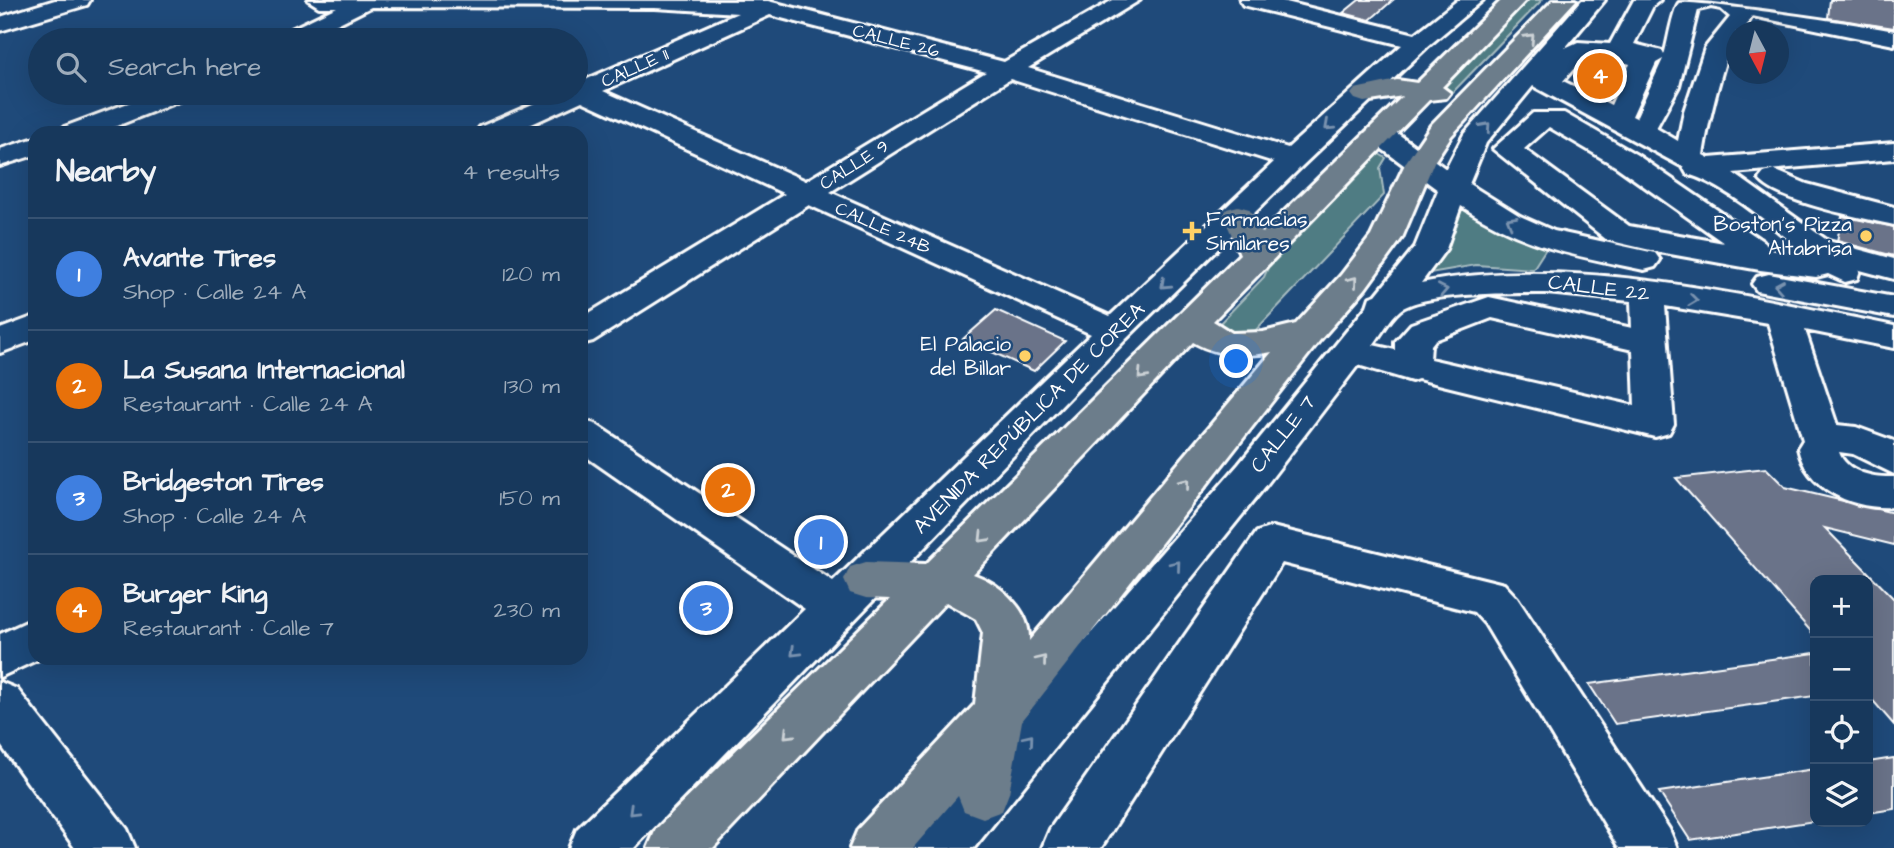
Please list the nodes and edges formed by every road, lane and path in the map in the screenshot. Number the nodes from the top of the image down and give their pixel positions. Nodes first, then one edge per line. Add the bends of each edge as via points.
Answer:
1 (79, 0) edge
2 (319, 0) edge
3 (366, 0) edge
4 (655, 0) edge
5 (1129, 0) edge
6 (1251, 0) edge
7 (1472, 0) edge
8 (1515, 0) edge
9 (1564, 0) edge
10 (1594, 0) edge
11 (1649, 0) edge
12 (1660, 0) edge
13 (774, 4) edge
14 (1713, 4) edge
15 (1384, 17) dead end
16 (0, 24) edge
17 (311, 28) edge
18 (1427, 36) junction
19 (1894, 38) edge
20 (1676, 61) junction
21 (1007, 70) junction
22 (1534, 81) junction
23 (588, 88) edge
24 (1422, 90) junction
25 (1364, 94) junction
26 (588, 96) edge
27 (1468, 104) junction
28 (158, 105) edge
29 (550, 105) edge
30 (1630, 124) junction
31 (123, 126) edge
32 (504, 126) edge
33 (1380, 134) junction
34 (28, 148) edge
35 (0, 158) edge
36 (1293, 159) junction
37 (1420, 162) junction
38 (1893, 163) edge
39 (1701, 166) junction
40 (1766, 171) junction
41 (1453, 186) junction
42 (808, 194) junction
43 (1238, 215) junction
44 (1894, 216) edge
45 (1557, 242) junction
46 (1257, 256) junction
47 (1760, 260) junction
48 (1894, 269) edge
49 (1819, 270) junction
50 (1550, 281) junction
51 (1647, 293) junction
52 (1385, 303) junction
53 (1887, 306) edge
54 (1783, 314) junction
55 (1194, 322) junction
56 (588, 329) edge
57 (28, 330) edge
58 (1114, 331) junction
59 (1308, 332) junction
60 (1894, 337) edge
61 (0, 342) edge
62 (1650, 343) junction
63 (1348, 351) junction
64 (1412, 369) junction
65 (588, 439) edge
66 (1823, 442) junction
67 (1894, 460) edge
68 (1894, 492) edge
69 (939, 582) junction
70 (853, 595) junction
71 (28, 642) edge
72 (0, 657) edge
73 (0, 704) edge
74 (999, 713) junction
75 (983, 793) junction
76 (108, 848) edge
77 (596, 848) edge
78 (675, 848) edge
79 (877, 848) edge
80 (939, 848) edge
81 (1069, 848) edge
82 (1650, 848) edge

1 - 16 street
2 - 3 street, CALLE 26
3 - 4 street, CALLE 26
3 - 17 street
4 - 13 street, CALLE 26
5 - 21 street, CALLE 9
6 - 18 street
7 - 18 street, AVENIDA REPÚBLICA DE COREA
8 - 24 main road
27 -> 9 main road
10 - 22 street, CALLE 7
11 - 20 street via 1642,4 1623,47
12 - 14 street
13 - 21 street, CALLE 26
13 - 23 street, CALLE 11
14 - 19 street
14 - 20 street
14 - 39 street via 1717,48
15 - 18 street
18 - 25 street, AVENIDA REPÚBLICA DE COREA
20 - 30 street via 1655,112
21 - 36 street, CALLE 26
21 - 42 street, CALLE 9
22 - 30 street
22 - 30 street via 1578,49 1596,48 1641,59
22 - 39 street via 1610,128
41 -> 22 street, CALLE 7 via 1474,140
24 - 25 main road
24 - 27 main road
24 - 33 main road
25 -> 36 street, AVENIDA REPÚBLICA DE COREA
26 - 42 street, CALLE 24B
27 - 37 main road via 1441,131
28 - 31 street
29 - 32 street, CALLE 11
30 - 39 street
33 - 37 street, CALLE 22
33 - 46 main road
34 - 35 street
36 - 43 street, AVENIDA REPÚBLICA DE COREA
37 - 41 street, CALLE 22
59 -> 37 main road via 1386,239
38 - 40 street
38 - 40 street via 1866,154
39 - 40 street
39 - 40 street
39 - 49 street
40 - 44 street via 1797,190
45 -> 41 street, CALLE 22 via 1528,231
41 - 52 street, CALLE 7 via 1430,248
42 - 56 street, CALLE 9
42 - 58 street, CALLE 24B
43 - 46 main road
43 -> 58 street, AVENIDA REPÚBLICA DE COREA
49 -> 45 street, CALLE 22
45 - 50 street
46 - 55 main road
47 - 47 street via 1752,249 1627,161 1555,119 1542,119 1507,149 1618,233
47 - 49 street
48 - 49 street
49 - 53 street, CALLE 22
49 - 53 street
50 - 51 street, CALLE 22
52 -> 50 street, CALLE 22 via 1454,287
51 -> 54 street, CALLE 22
51 - 62 street
52 - 59 street, CALLE 22
52 - 63 street, CALLE 7
54 - 60 street, CALLE 22
54 - 66 street
55 - 59 main road via 1211,340 1233,345
55 -> 69 main road
57 - 61 street
58 - 70 street, AVENIDA REPÚBLICA DE COREA
74 -> 59 main road
62 - 64 street via 1489,307 1423,332 1413,342
62 - 64 street via 1655,424
63 - 64 street
75 -> 63 street, CALLE 7 via 1253,474
65 - 70 street
66 - 67 street via 1856,441
66 - 68 street via 1819,456 1833,473 1860,488
69 - 70 main road
69 - 74 main road via 966,590 992,606 1006,633
69 -> 78 main road
70 -> 77 street, AVENIDA REPÚBLICA DE COREA
71 - 72 street
73 - 76 street
74 - 75 main road
74 - 79 main road
75 - 80 street, CALLE 7
81 - 82 street via 1272,544 1488,597

